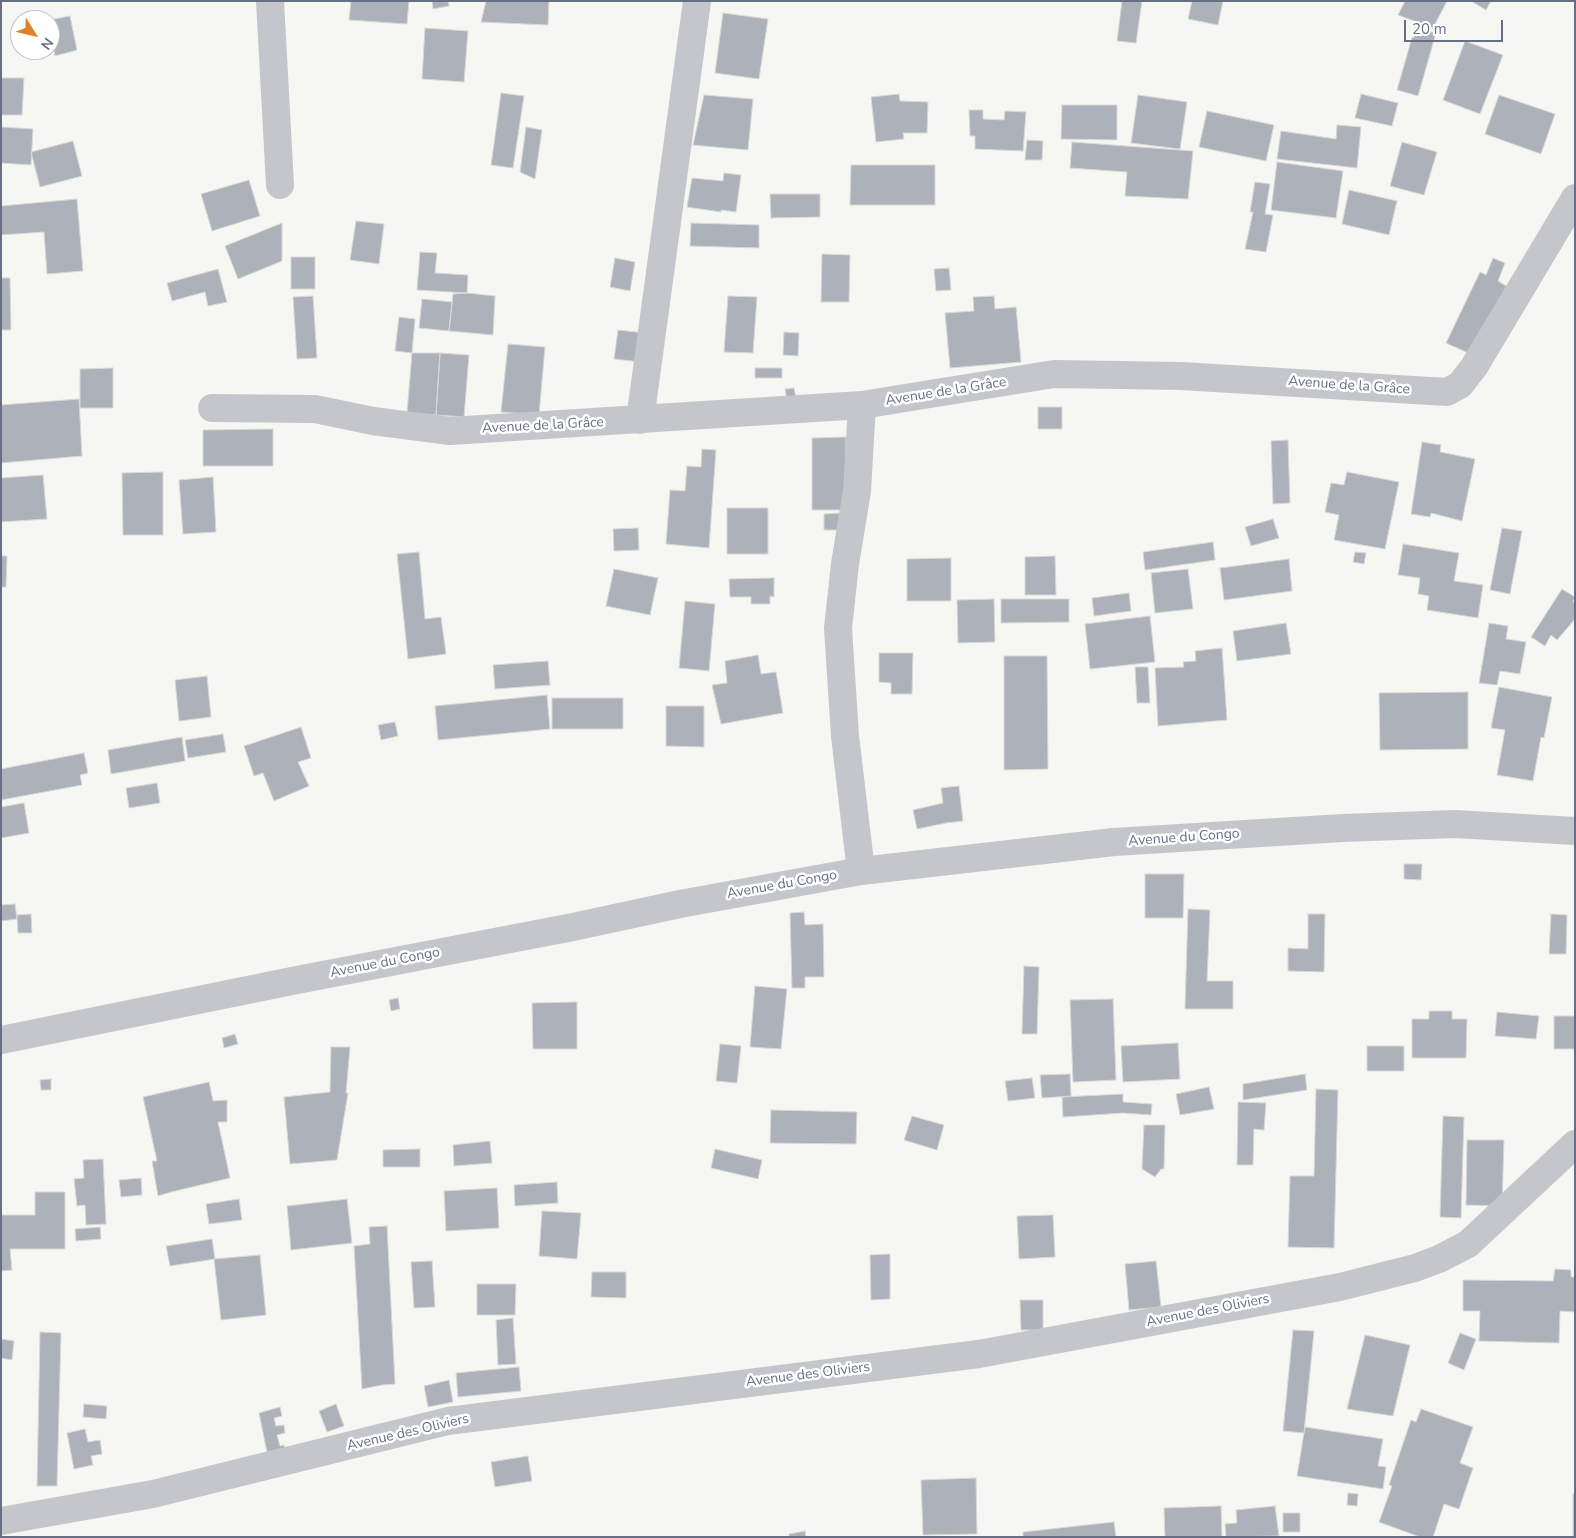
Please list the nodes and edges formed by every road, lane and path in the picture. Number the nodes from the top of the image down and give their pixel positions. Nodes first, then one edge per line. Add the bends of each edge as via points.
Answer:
1 (270, 1) edge
2 (697, 1) edge
3 (280, 184) dead end
4 (1575, 198) edge
5 (862, 405) junction
6 (212, 408) dead end
7 (640, 420) junction
8 (1575, 832) edge
9 (861, 871) junction
10 (1, 1040) edge
11 (1575, 1144) edge
12 (1, 1520) edge

1 - 3 street
2 - 7 street
4 - 5 street, Avenue de la Grâce via 1474,368 1460,385 1447,392 1182,376 1054,374
5 - 7 street, Avenue de la Grâce
5 - 9 street via 857,491 838,628 845,736
6 - 7 street, Avenue de la Grâce via 315,409 373,421 450,431
8 - 9 street, Avenue du Congo via 1455,824 1343,828 1114,842
9 - 10 street, Avenue du Congo via 680,904
11 - 12 street, Avenue des Oliviers via 1468,1244 1415,1268 1340,1287 979,1354 448,1421 153,1494

